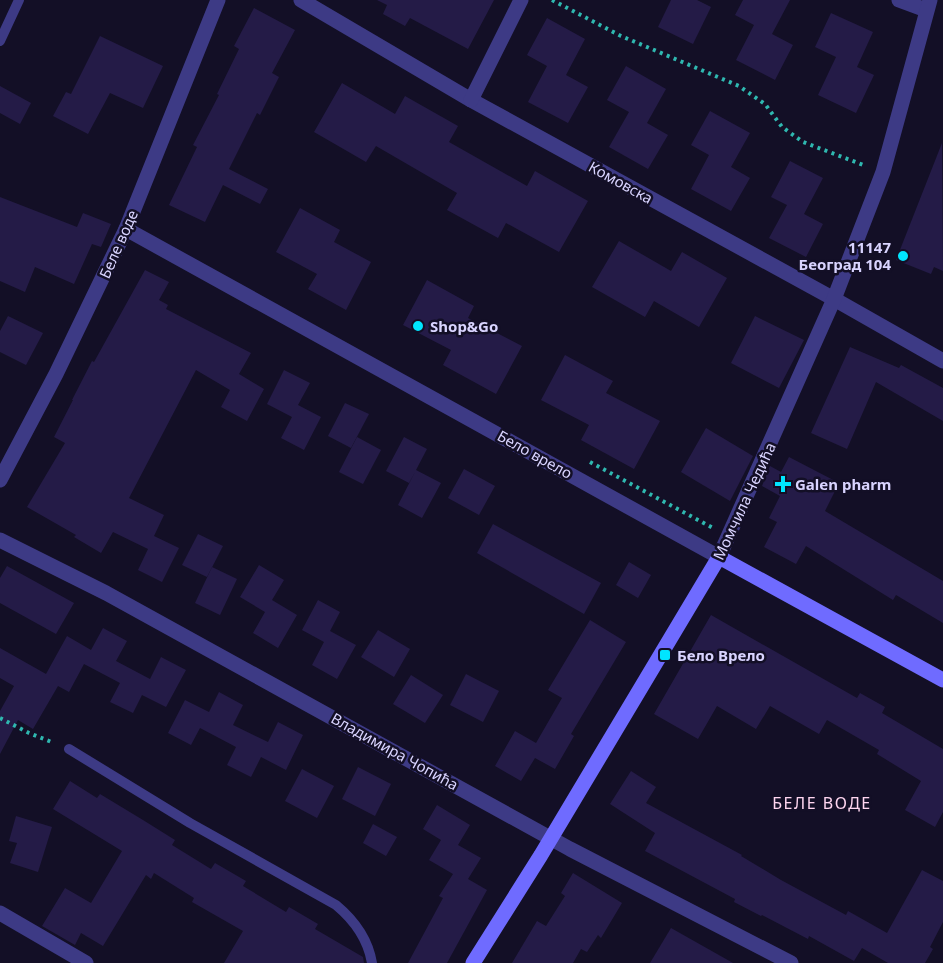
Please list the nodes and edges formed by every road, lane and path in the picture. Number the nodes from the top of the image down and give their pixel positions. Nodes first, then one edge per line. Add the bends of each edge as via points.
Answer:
1 (19, 0) edge
2 (218, 0) edge
3 (301, 0) edge
4 (521, 0) edge
5 (552, 0) edge
6 (899, 0) edge
7 (928, 5) edge
8 (0, 41) edge
9 (471, 100) junction
10 (883, 172) junction
11 (126, 229) junction
12 (834, 298) junction
13 (943, 361) edge
14 (0, 480) edge
15 (0, 540) edge
16 (719, 557) junction
17 (943, 680) edge
18 (0, 718) edge
19 (69, 749) joint
20 (551, 837) junction
21 (0, 913) edge
22 (86, 963) edge
23 (372, 963) edge
24 (473, 963) edge
25 (790, 963) edge

1 - 8 lane
2 - 11 street, Беле воде
3 - 9 street, Комовска
4 - 9 street
5 - 10 path via 621,36 739,86 765,104 783,127 803,142
6 - 7 street
7 - 10 street, Момчила Чедића
9 - 12 street, Комовска
10 - 12 street, Момчила Чедића
11 - 14 street, Беле воде
11 - 16 street, Бело врело
12 - 13 street, Комовска
12 - 16 street, Момчила Чедића
15 - 20 street, Владимира Чопића via 106,593
16 - 17 street, Бело врело
16 - 20 street, Момчила Чедића
18 - 19 path
19 - 23 lane via 336,905 362,934
20 - 24 street, Момчила Чедића
20 - 25 street, Владимира Чопића
21 - 22 street

